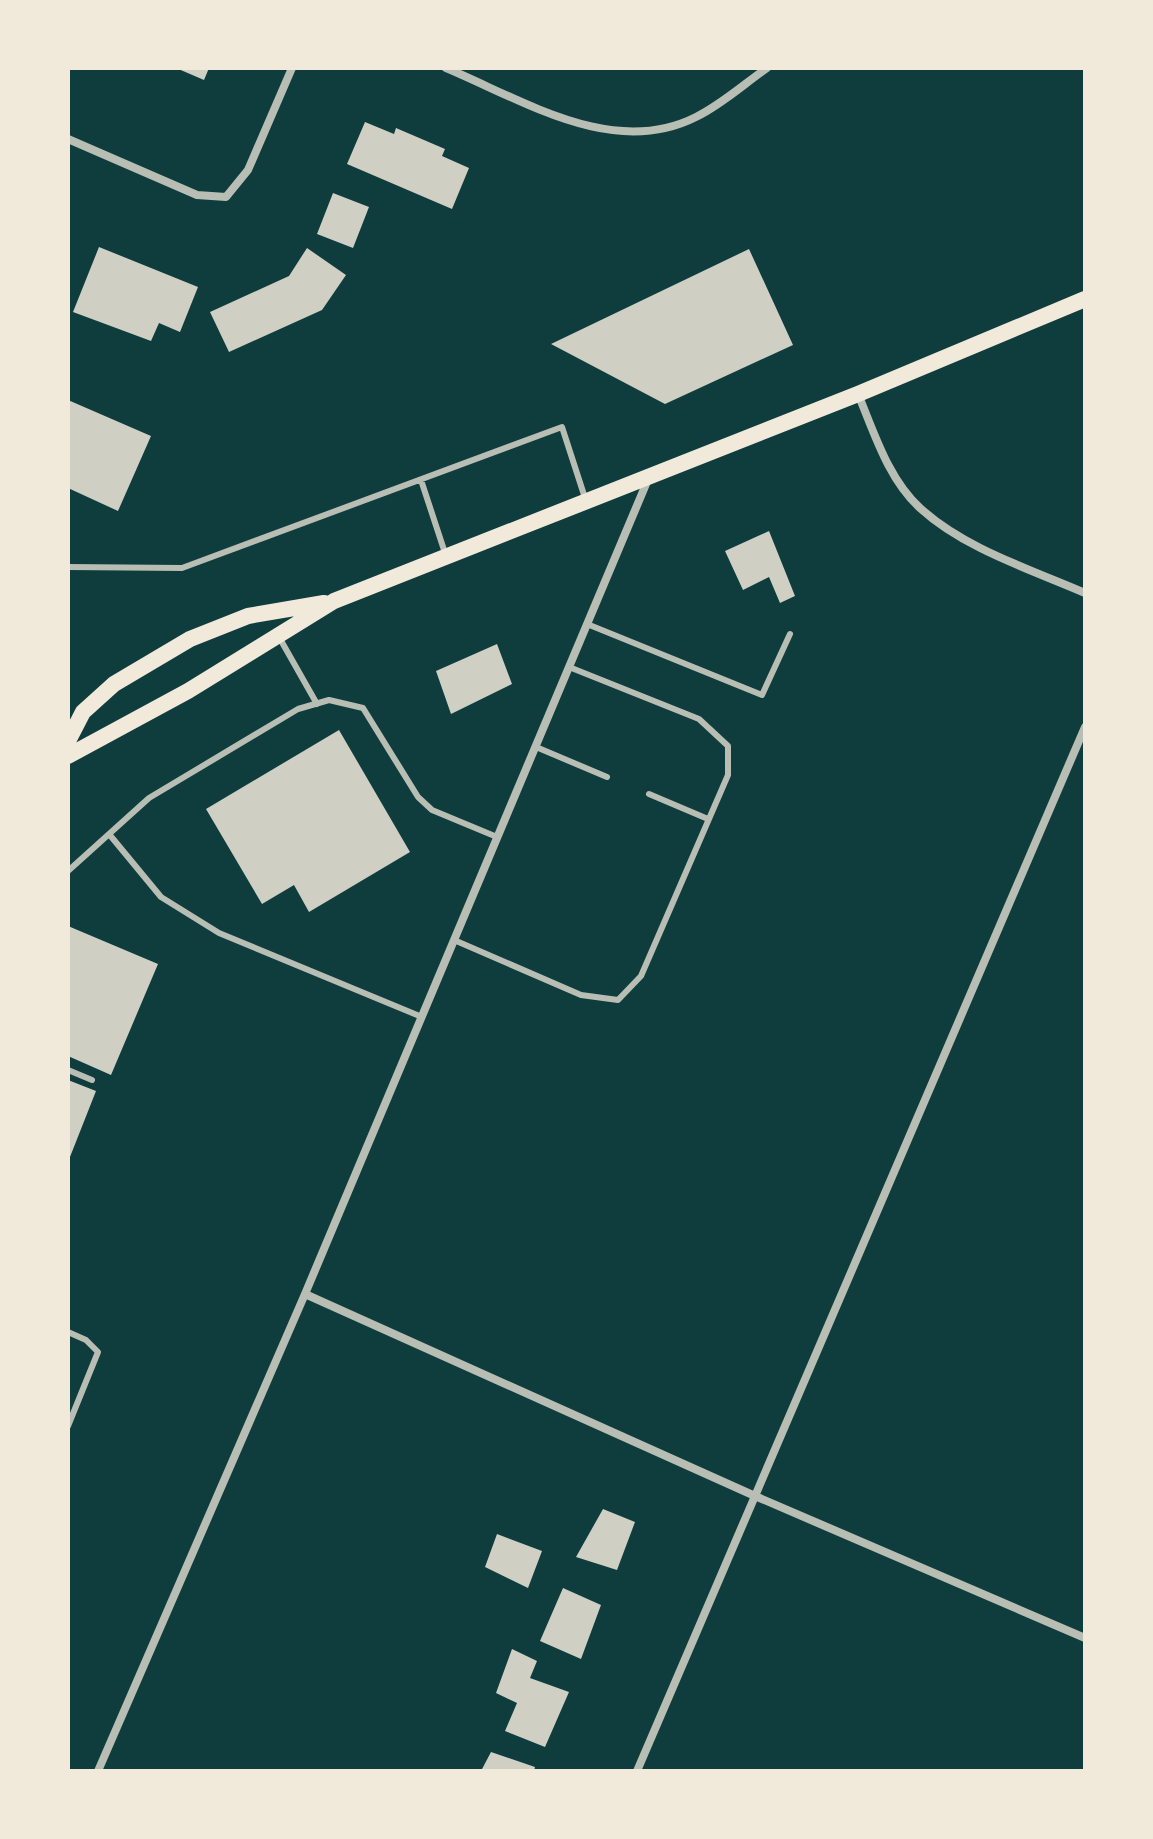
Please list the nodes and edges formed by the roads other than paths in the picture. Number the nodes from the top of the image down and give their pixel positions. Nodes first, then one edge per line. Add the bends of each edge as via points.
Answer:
1 (292, 68) edge
2 (446, 68) edge
3 (767, 68) edge
4 (68, 139) edge
5 (1085, 299) edge
6 (858, 394) junction
7 (650, 476) junction
8 (421, 480) junction
9 (586, 501) junction
10 (446, 557) junction
11 (68, 567) edge
12 (1085, 593) edge
13 (334, 601) junction
14 (587, 624) junction
15 (790, 634) dead end
16 (278, 636) junction
17 (569, 667) junction
18 (317, 704) junction
19 (1085, 727) edge
20 (68, 741) edge
21 (536, 747) junction
22 (68, 756) edge
23 (607, 777) dead end
24 (649, 794) dead end
25 (708, 819) junction
26 (109, 834) junction
27 (497, 837) junction
28 (68, 871) edge
29 (454, 940) junction
30 (422, 1017) junction
31 (68, 1070) edge
32 (92, 1080) dead end
33 (305, 1294) junction
34 (68, 1332) edge
35 (68, 1426) edge
36 (755, 1496) junction
37 (1085, 1638) edge
38 (98, 1771) edge
39 (637, 1771) edge

1 - 4 street via 248,170 226,197 197,195
2 - 3 street via 583,125 617,133 654,133 696,117
5 - 6 main road
6 - 7 main road
6 - 12 street via 888,466 918,507 960,538
7 - 9 main road
7 - 14 street
8 - 9 lane via 562,427
8 - 10 lane
8 - 11 lane via 182,568
9 - 10 main road
10 - 13 main road
13 - 16 main road
13 - 20 main road via 248,616 190,639 114,684 83,712
14 - 15 lane via 762,695
14 - 17 street
16 - 18 lane
16 - 22 main road
17 - 21 street
17 - 25 lane via 699,719 728,746 728,775
18 - 26 lane via 298,709 149,798
18 - 27 lane via 329,700 363,708 432,810
19 - 36 street
21 - 23 lane
21 - 27 street
24 - 25 lane
25 - 29 lane via 641,976 618,1000 581,995
26 - 28 lane
26 - 30 lane via 161,897 192,919
27 - 29 street
29 - 30 street
30 - 33 street
31 - 32 lane
33 - 36 street
33 - 38 street
34 - 35 lane via 98,1352
36 - 37 street
36 - 39 street

